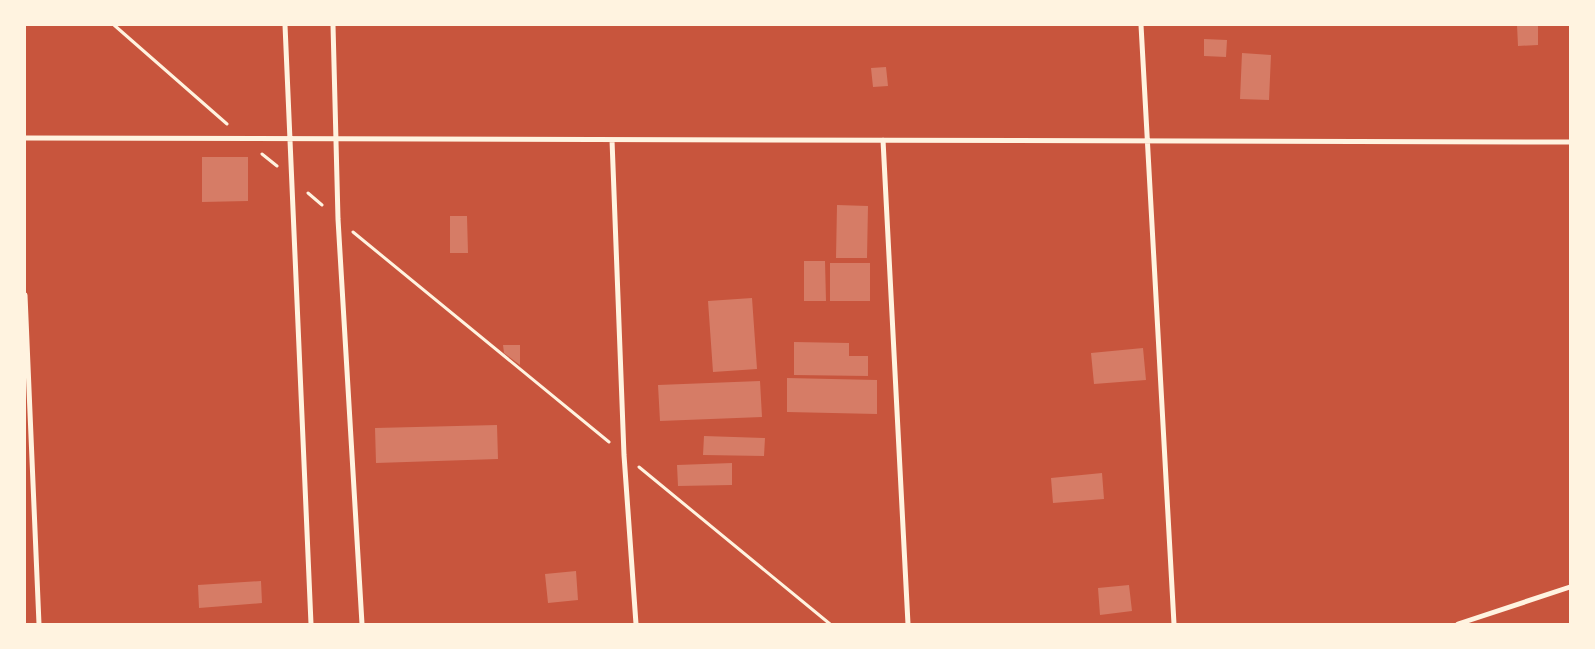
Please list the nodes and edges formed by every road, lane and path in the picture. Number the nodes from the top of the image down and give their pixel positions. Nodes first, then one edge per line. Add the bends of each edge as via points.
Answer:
1 (114, 25) edge
2 (285, 25) edge
3 (333, 25) edge
4 (1140, 25) edge
5 (25, 138) edge
6 (245, 139) junction
7 (290, 139) junction
8 (337, 139) junction
9 (612, 140) junction
10 (883, 140) junction
11 (1146, 141) junction
12 (1570, 142) edge
13 (293, 180) junction
14 (338, 219) junction
15 (25, 295) edge
16 (624, 455) junction
17 (1570, 587) edge
18 (39, 624) edge
19 (312, 624) edge
20 (362, 624) edge
21 (636, 624) edge
22 (830, 624) edge
23 (908, 624) edge
24 (1174, 624) edge
25 (1458, 624) edge

1 - 6 path
2 - 7 street
3 - 8 street
4 - 11 street
5 - 6 street
6 - 7 street
6 - 13 path
7 - 8 street
7 - 13 street
8 - 9 street
8 - 14 street
9 - 10 street
9 - 16 street
10 - 11 street
10 - 23 street
11 - 12 street
11 - 24 street
13 - 14 path
13 - 19 street
14 - 16 path
14 - 20 street
15 - 18 street
16 - 21 street
16 - 22 path
17 - 25 street

